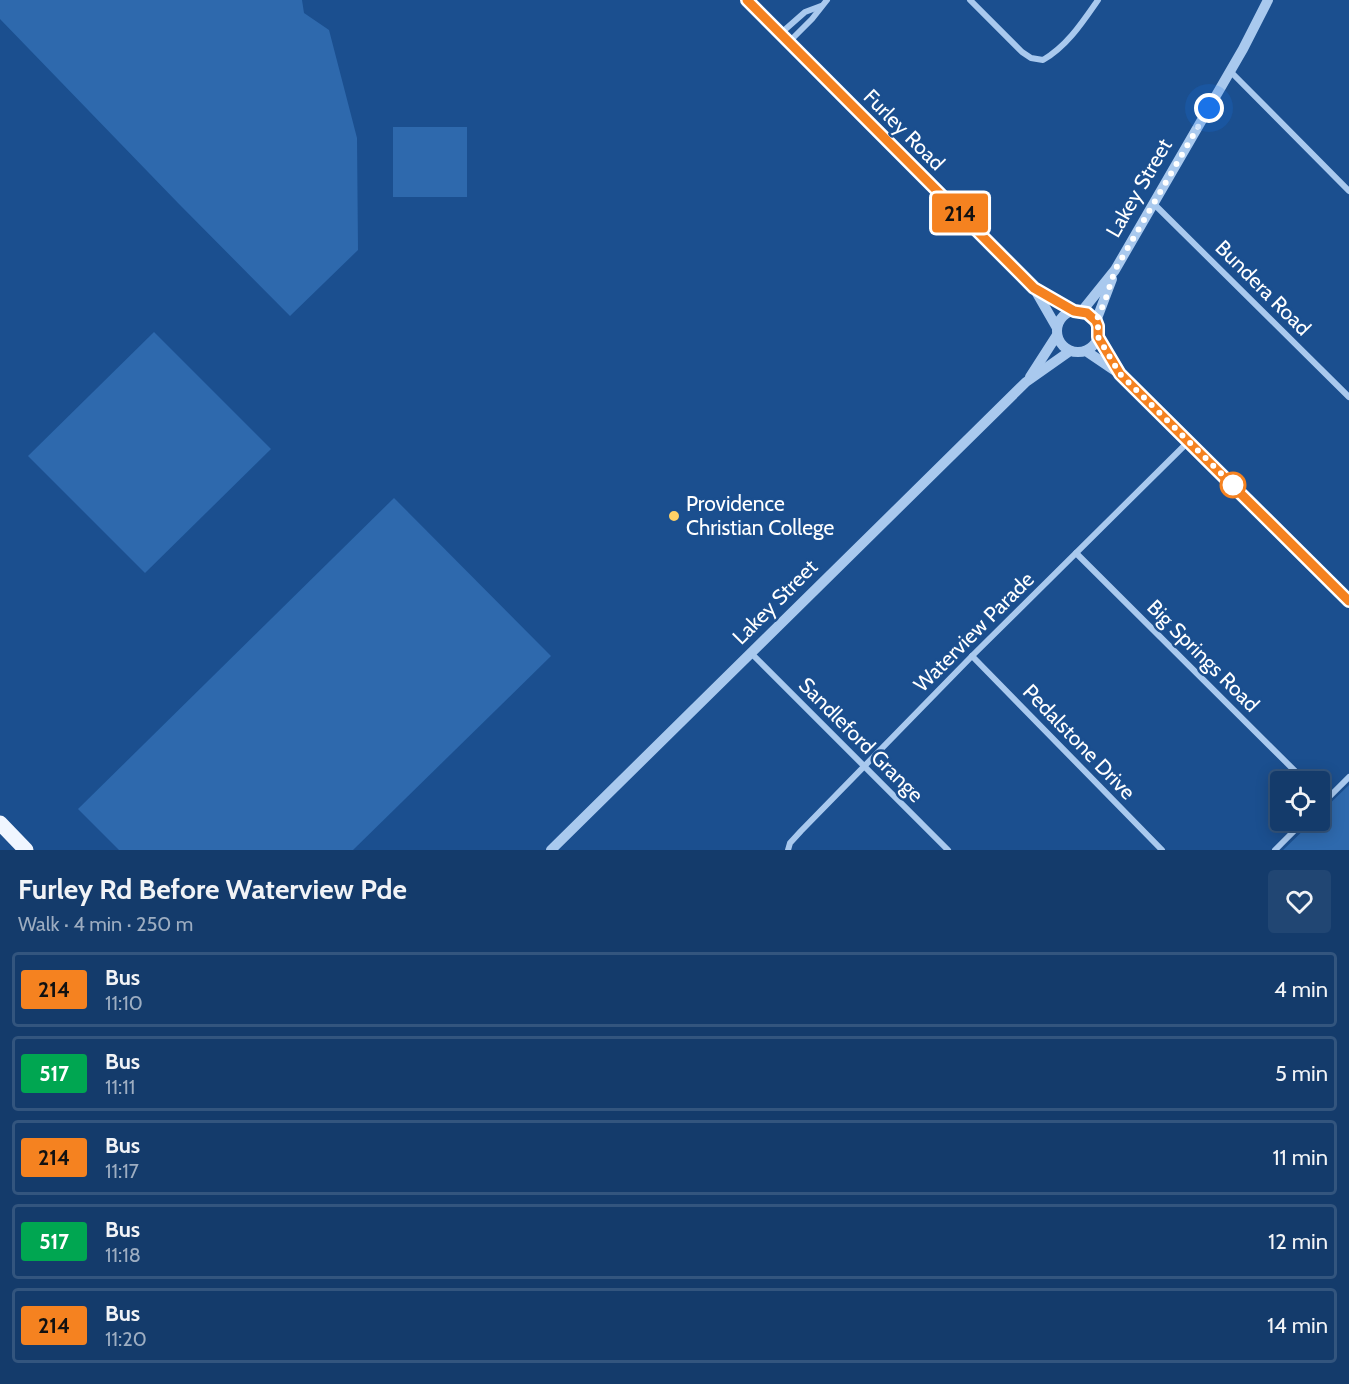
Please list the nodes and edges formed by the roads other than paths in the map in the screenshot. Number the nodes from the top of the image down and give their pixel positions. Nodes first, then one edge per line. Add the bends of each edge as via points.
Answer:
1 (747, 0) edge
2 (970, 0) edge
3 (1098, 0) edge
4 (1268, 0) edge
5 (824, 3) edge
6 (784, 38) junction
7 (1230, 71) junction
8 (1349, 191) edge
9 (1153, 203) junction
10 (1115, 270) junction
11 (1034, 288) junction
12 (1078, 311) junction
13 (1096, 321) junction
14 (1057, 332) junction
15 (1098, 337) junction
16 (1070, 351) junction
17 (1086, 351) junction
18 (1120, 374) junction
19 (1026, 382) junction
20 (1349, 397) edge
21 (1189, 441) junction
22 (1076, 553) junction
23 (1349, 601) edge
24 (751, 653) junction
25 (972, 656) junction
26 (864, 766) junction
27 (1295, 771) edge
28 (1349, 777) edge
29 (1330, 793) edge
30 (0, 823) edge
31 (1294, 831) edge
32 (26, 850) edge
33 (551, 850) edge
34 (789, 850) edge
35 (948, 850) edge
36 (1162, 850) edge
37 (1275, 850) edge

1 - 6 street, Furley Road
2 - 3 street via 1022,52 1043,60 1058,51
4 - 7 street, Lakey Street
5 - 6 street via 812,20
5 - 6 street via 805,12
6 - 11 street, Furley Road
7 - 8 street
7 - 9 street, Lakey Street
9 - 10 street, Lakey Street
9 - 20 street, Bundera Road
10 - 12 street, Lakey Street
10 - 13 street, Lakey Street
11 - 12 street, Furley Road
11 - 14 street, Furley Road
12 - 13 street
12 - 14 street, Lakey Street via 1063,316
13 - 15 street, Lakey Street
14 - 16 street
14 - 19 street, Lakey Street
15 - 17 street
15 - 18 street
16 - 17 street
16 - 19 street, Lakey Street
17 - 18 street
18 - 21 street
19 - 24 street, Lakey Street
21 - 22 street, Waterview Parade
21 - 23 street
22 - 25 street, Waterview Parade
22 - 27 street, Big Springs Road
24 - 26 street, Sandleford Grange
24 - 33 street, Lakey Street
25 - 26 street, Waterview Parade
25 - 36 street, Pedalstone Drive
26 - 34 street, Waterview Parade via 790,843
26 - 35 street, Sandleford Grange
28 - 29 street
30 - 32 main road
31 - 37 street

